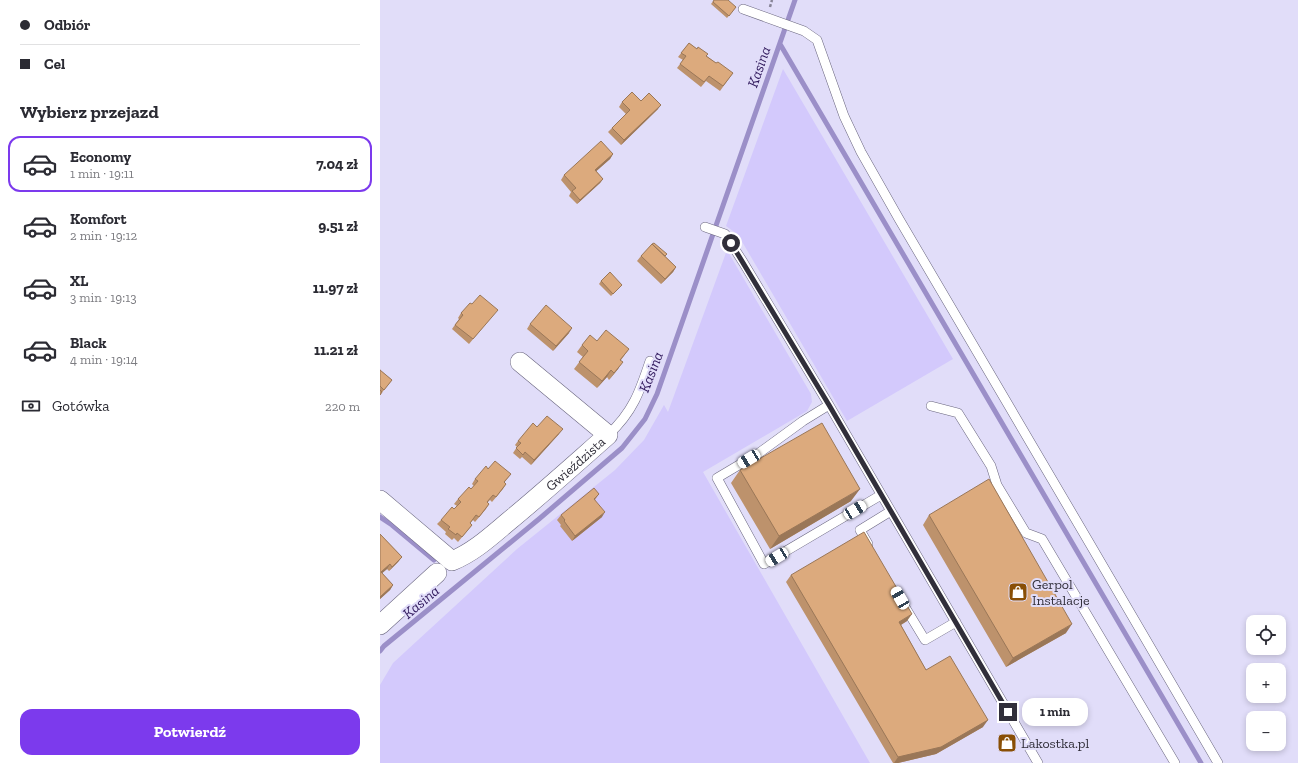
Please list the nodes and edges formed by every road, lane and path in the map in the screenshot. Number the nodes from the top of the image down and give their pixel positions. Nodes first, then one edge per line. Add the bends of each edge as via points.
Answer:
1 (742, 9) dead end
2 (705, 227) dead end
3 (650, 360) dead end
4 (520, 362) dead end
5 (829, 405) junction
6 (931, 406) dead end
7 (608, 435) junction
8 (881, 495) junction
9 (380, 500) edge
10 (891, 512) junction
11 (872, 550) edge
12 (437, 573) dead end
13 (900, 598) edge
14 (956, 622) junction
15 (380, 625) edge
16 (1038, 763) edge
17 (1175, 763) edge
18 (1218, 763) edge

1 - 18 lane via 794,27 817,40 844,116 861,152
2 - 5 lane via 725,234
3 - 7 lane via 639,394 620,424
4 - 7 street, Gwieździsta
5 - 8 lane
5 - 8 lane via 759,453 716,478 764,564
6 - 17 lane via 958,413 991,466 997,485 1026,533 1042,539
7 - 9 street, Gwieździsta via 484,542 465,556 452,561
8 - 10 lane
10 - 11 lane via 860,530
10 - 14 lane
12 - 15 street
13 - 14 lane via 925,640
14 - 16 lane

